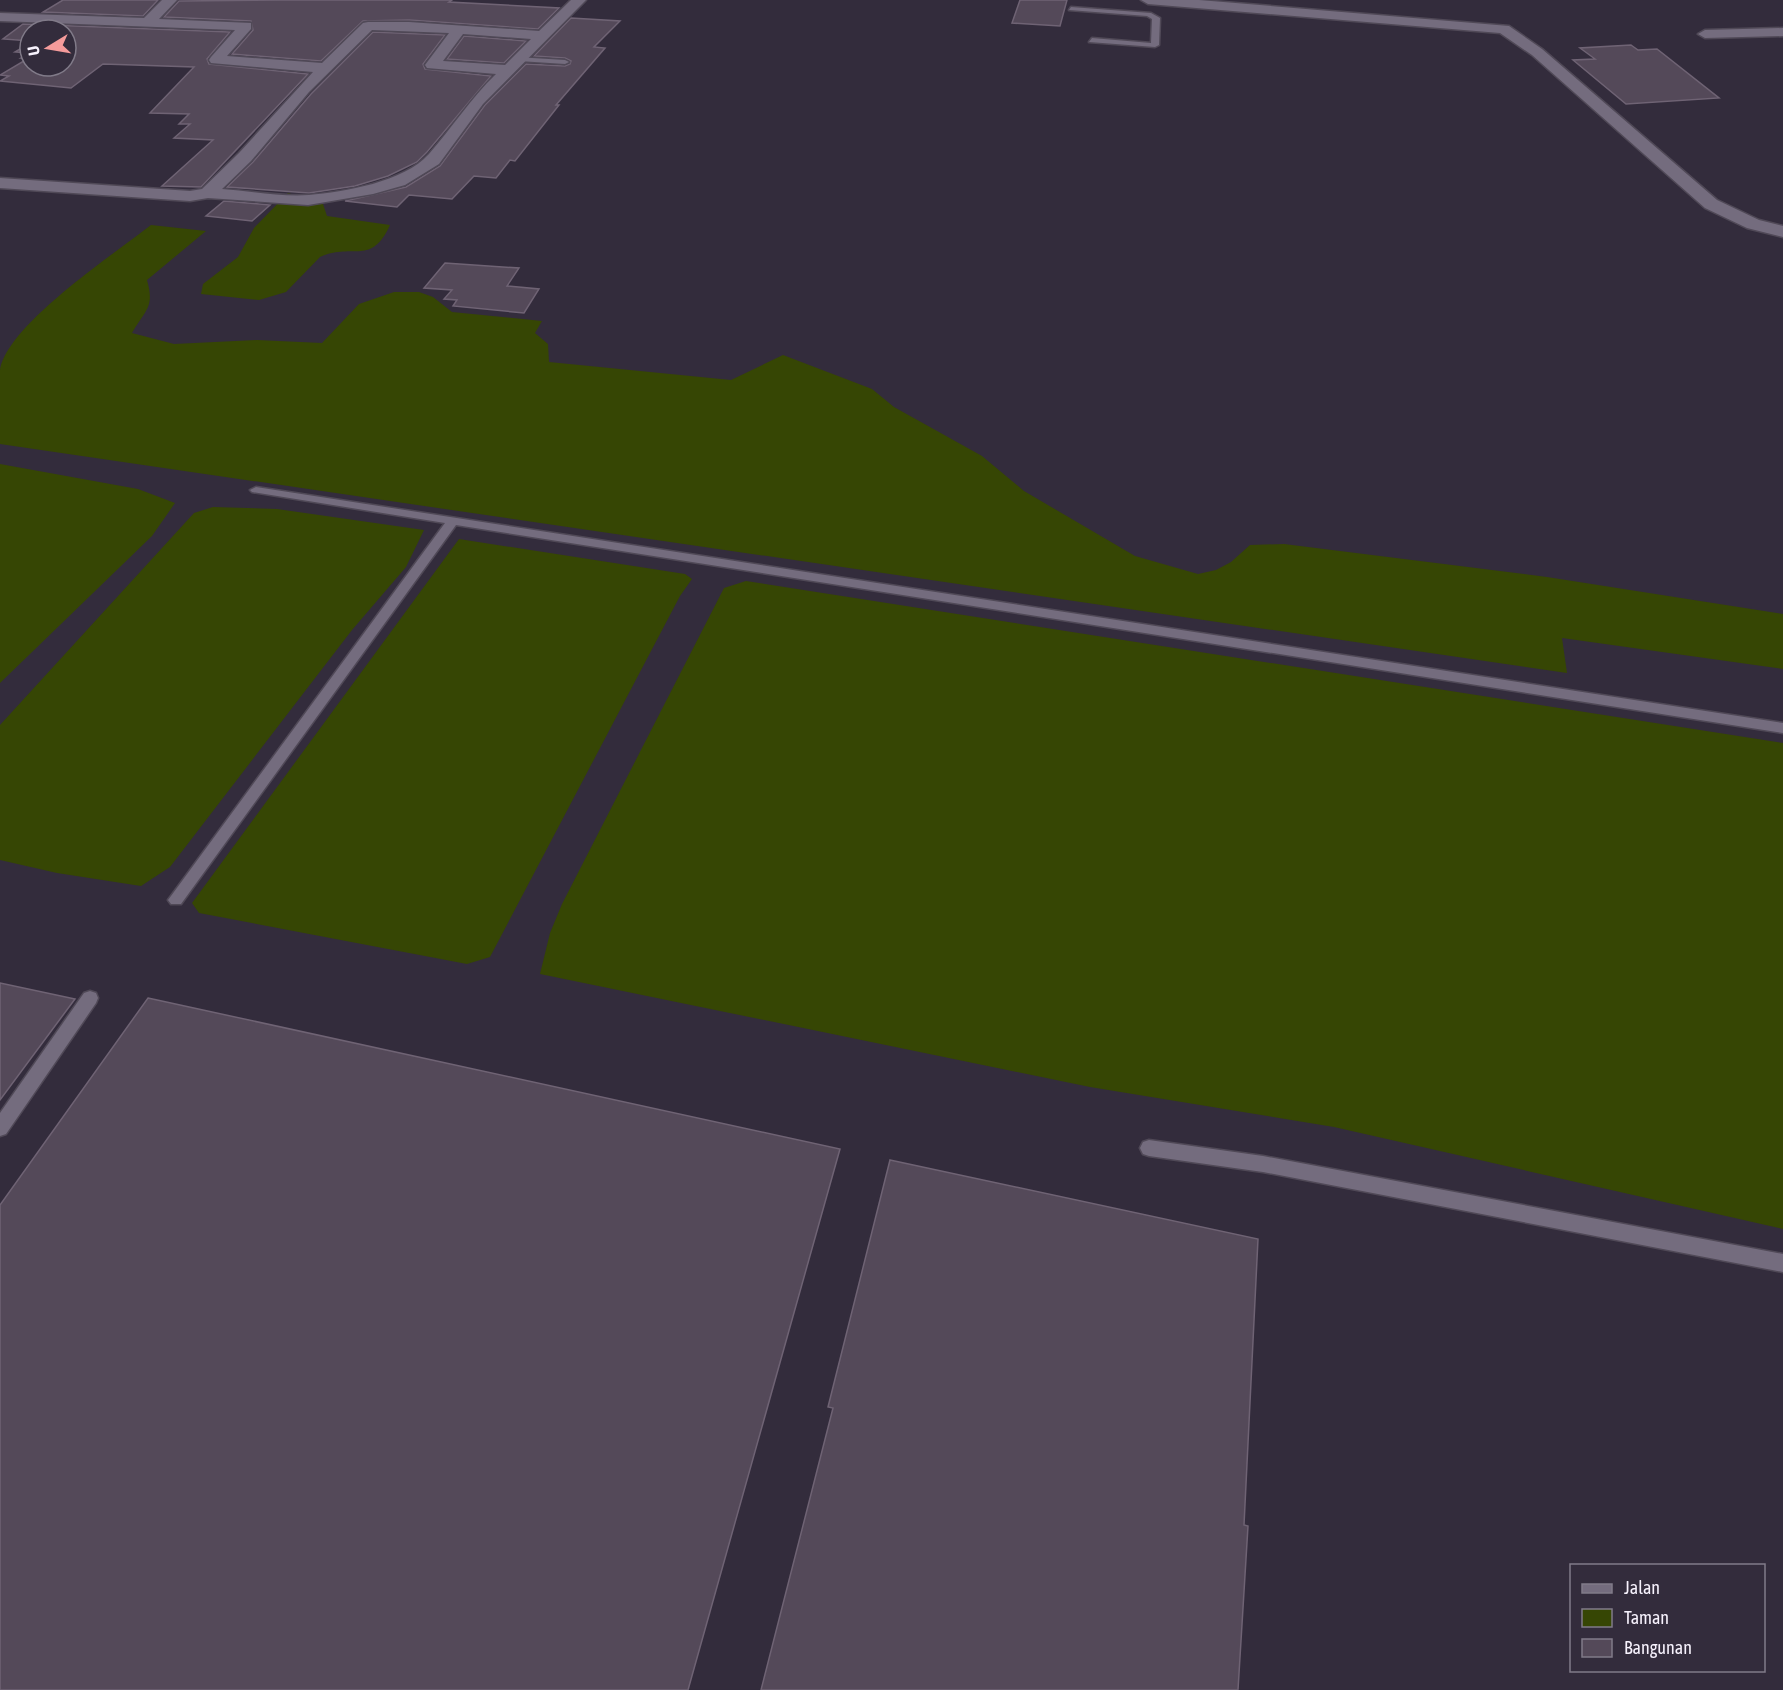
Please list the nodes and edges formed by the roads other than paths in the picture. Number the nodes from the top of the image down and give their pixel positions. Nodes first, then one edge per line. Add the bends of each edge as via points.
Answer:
1 (170, 0) edge
2 (579, 0) edge
3 (1073, 0) edge
4 (1148, 0) edge
5 (425, 13) dead end
6 (0, 17) edge
7 (146, 24) junction
8 (409, 26) junction
9 (459, 30) junction
10 (1783, 32) edge
11 (1705, 34) dead end
12 (543, 36) junction
13 (1092, 40) dead end
14 (565, 62) dead end
15 (513, 64) junction
16 (324, 68) junction
17 (0, 183) edge
18 (208, 193) junction
19 (1783, 232) edge
20 (256, 490) dead end
21 (453, 521) junction
22 (1783, 728) edge
23 (176, 900) dead end
24 (90, 998) dead end
25 (0, 1128) edge
26 (1149, 1148) dead end
27 (1783, 1263) edge

1 - 7 street
2 - 12 street
3 - 13 lane via 1070,13 1154,16 1155,48
4 - 19 street via 1504,29 1537,52 1711,204 1752,224
5 - 8 street
6 - 7 street
7 - 16 street via 244,25 246,28 216,60
8 - 9 street
8 - 16 street via 368,26
9 - 12 street
9 - 15 street via 432,65
10 - 11 street
12 - 15 street
14 - 15 lane
15 - 18 street via 477,101 433,160 399,181 309,200
16 - 18 street
17 - 18 street via 190,196
20 - 21 lane
21 - 22 lane
21 - 23 lane
24 - 25 lane
26 - 27 lane via 1263,1164

